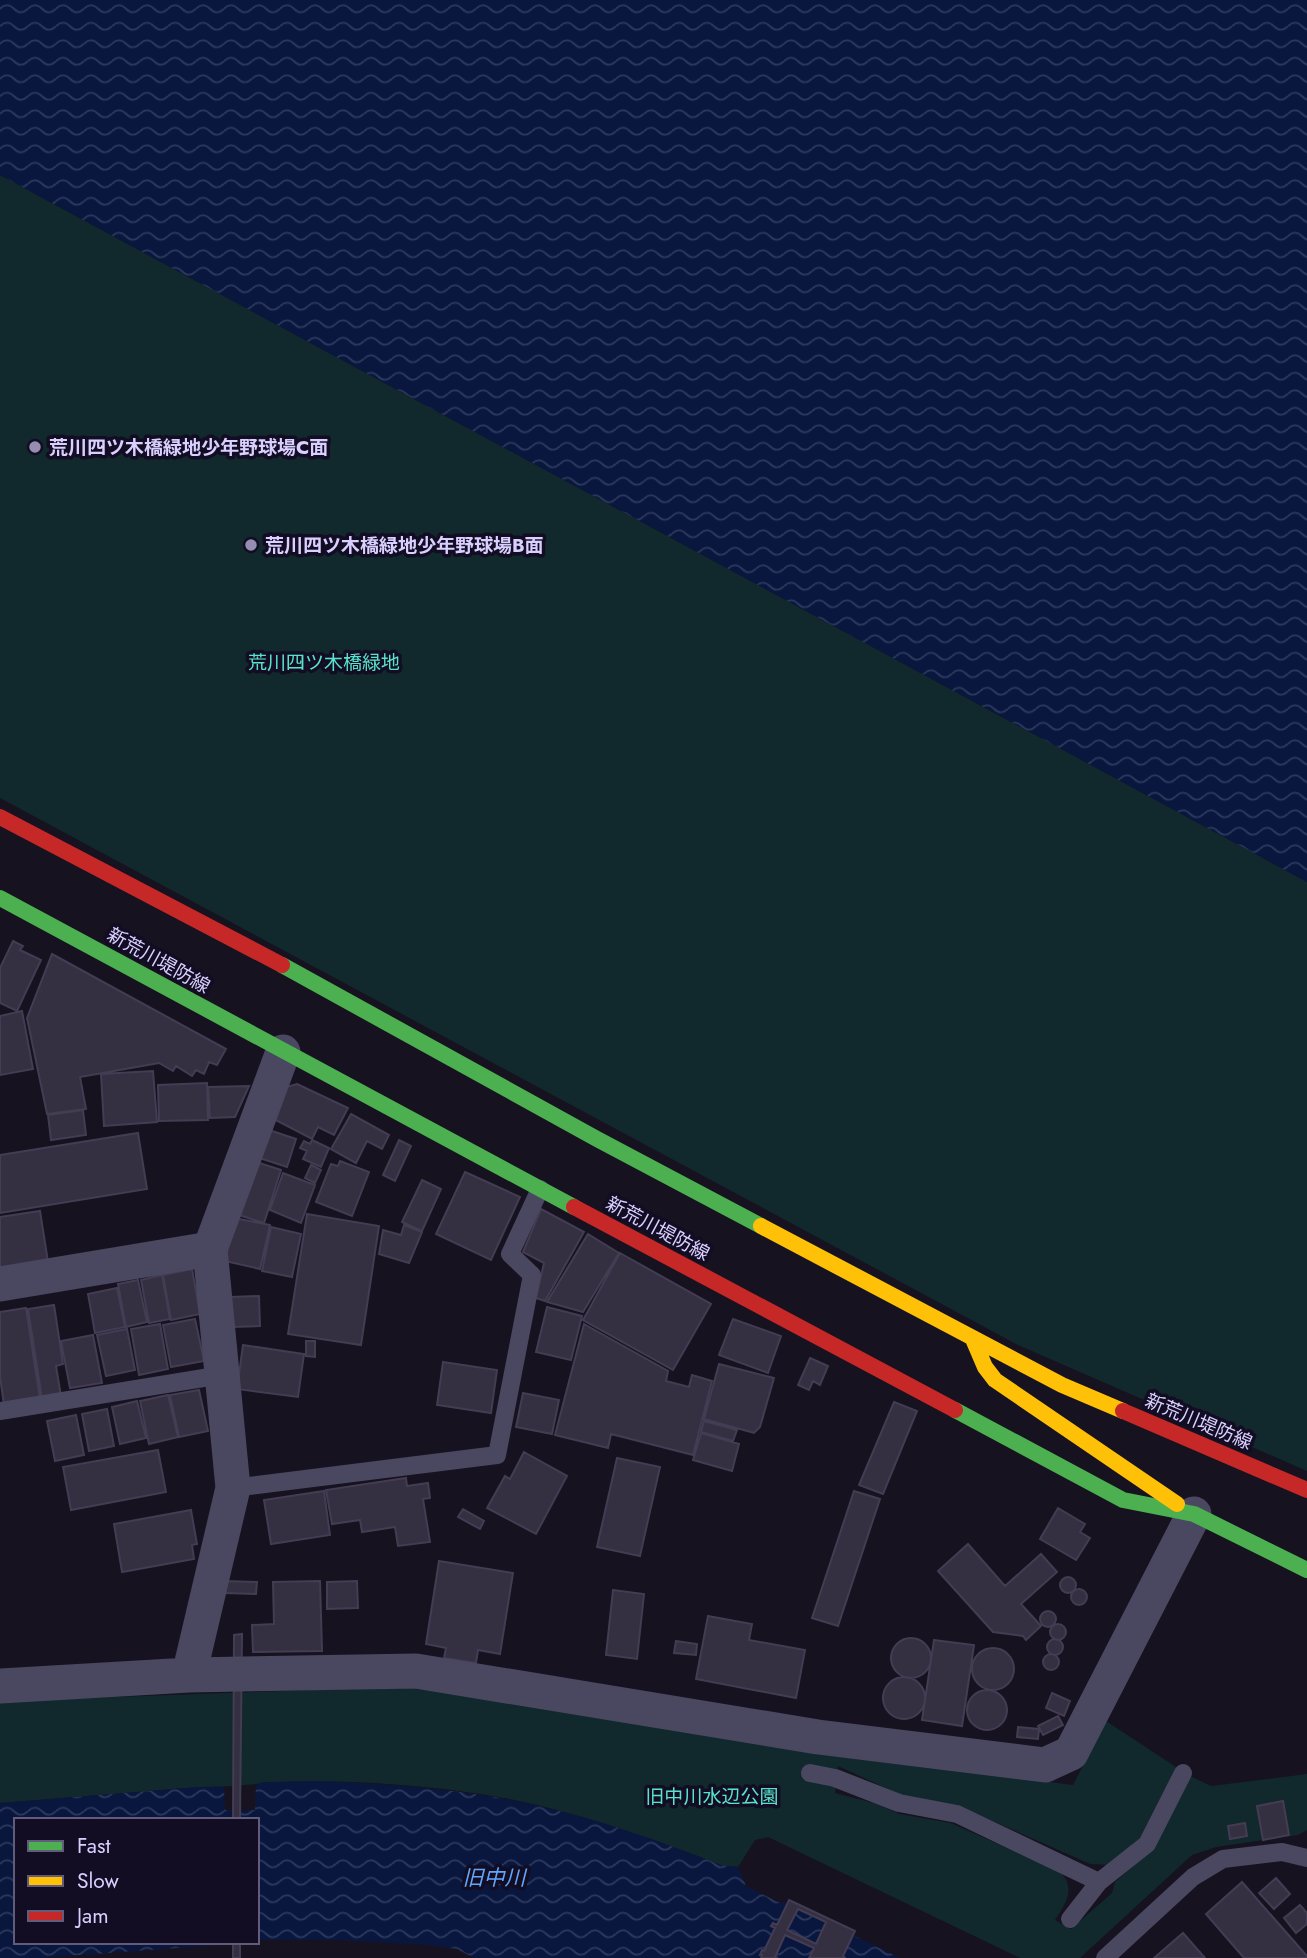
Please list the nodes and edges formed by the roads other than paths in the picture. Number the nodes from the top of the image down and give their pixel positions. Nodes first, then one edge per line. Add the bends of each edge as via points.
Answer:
1 (0, 817) edge
2 (0, 898) edge
3 (283, 1052) junction
4 (540, 1189) junction
5 (210, 1249) junction
6 (0, 1284) edge
7 (973, 1339) junction
8 (222, 1375) junction
9 (0, 1411) edge
10 (233, 1488) junction
11 (1307, 1490) edge
12 (1194, 1514) junction
13 (1307, 1570) edge
14 (189, 1675) junction
15 (0, 1686) edge
16 (810, 1773) dead end
17 (1183, 1773) dead end
18 (1307, 1858) edge
19 (1100, 1882) junction
20 (1070, 1919) dead end
21 (1105, 1958) edge

1 - 7 main road, 新荒川堤防線
2 - 3 main road, 新荒川堤防線
3 - 4 main road, 新荒川堤防線
3 - 5 street
4 - 10 lane via 510,1254 532,1275 497,1455
4 - 12 main road, 新荒川堤防線 via 1123,1500
5 - 6 street
5 - 8 street
7 - 11 main road, 新荒川堤防線 via 1062,1385
7 - 12 main road via 995,1380
8 - 9 lane
8 - 10 street
10 - 14 street
12 - 13 main road, 新荒川堤防線
12 - 14 street via 1071,1753 1045,1765 818,1737 416,1671
14 - 15 street
16 - 19 lane via 898,1803 957,1814
17 - 19 lane via 1147,1844
18 - 21 lane via 1282,1852 1223,1859 1193,1877
19 - 20 lane

